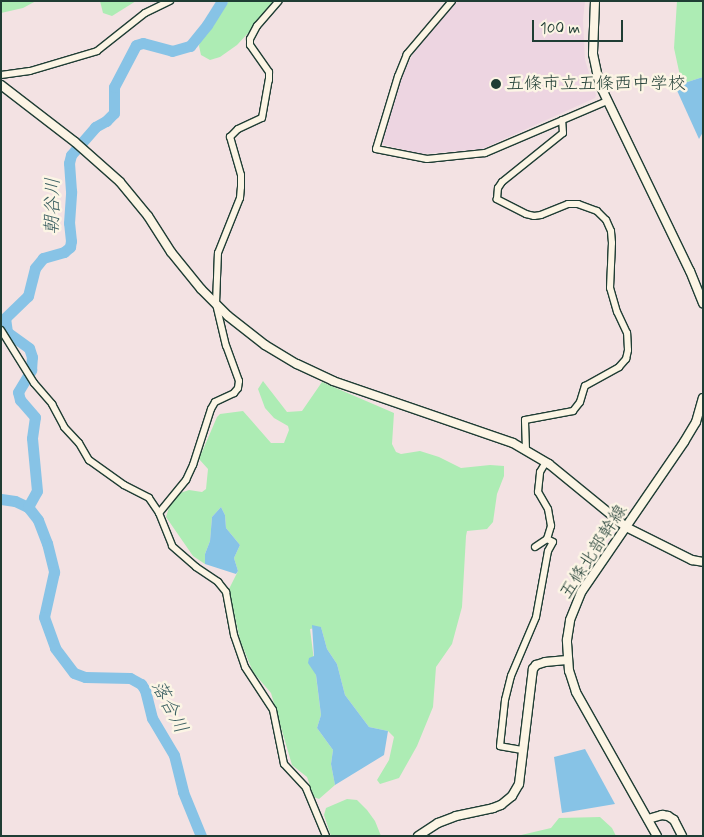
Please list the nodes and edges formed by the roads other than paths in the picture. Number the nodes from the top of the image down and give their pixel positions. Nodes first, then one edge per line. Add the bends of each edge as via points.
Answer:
1 (170, 1) edge
2 (279, 1) edge
3 (452, 1) edge
4 (595, 1) edge
5 (1, 75) edge
6 (1, 85) edge
7 (607, 101) junction
8 (562, 120) junction
9 (703, 303) edge
10 (216, 304) junction
11 (1, 330) edge
12 (703, 398) edge
13 (526, 450) junction
14 (546, 462) junction
15 (159, 513) junction
16 (626, 527) junction
17 (550, 540) junction
18 (535, 547) dead end
19 (703, 562) edge
20 (568, 660) junction
21 (522, 750) junction
22 (648, 819) junction
23 (326, 836) edge
24 (418, 836) edge
25 (657, 836) edge
26 (682, 836) edge

1 - 5 street via 144,13 97,51 30,71
2 - 10 street via 250,39 269,72 269,80 262,118 238,129 230,137 241,187 240,198 218,253
3 - 8 street via 407,54 376,149 427,159 474,155 500,148
4 - 7 street via 593,54 599,83
6 - 10 street via 86,151 134,197 186,272
7 - 8 street
7 - 9 street
8 - 13 street via 563,133 502,182 497,199 534,216 568,204 578,204 597,211 606,220 612,243 610,288 627,333 628,350 619,367 586,386 573,411 526,420
10 - 13 street via 265,345 314,372 496,436
10 - 15 street via 239,381 238,388 215,402 210,409 194,465
11 - 15 street via 89,460 149,498
12 - 16 street, 五條北部幹線 via 696,422
13 - 14 street
14 - 16 street
14 - 17 street via 540,472 538,492 550,516
15 - 23 street via 172,546 226,592 234,635 245,667 273,710 284,764 306,788
16 - 19 street via 692,560
16 - 20 street, 五條北部幹線 via 573,609 567,640
17 - 18 street
17 - 21 street via 536,616 506,690 500,746
20 - 21 street via 540,663 533,669
20 - 22 street, 五條北部幹線 via 572,681 582,704
21 - 24 street via 519,784 508,800 493,808 447,819
22 - 25 street, 五條北部幹線
22 - 26 street via 668,816 674,820

